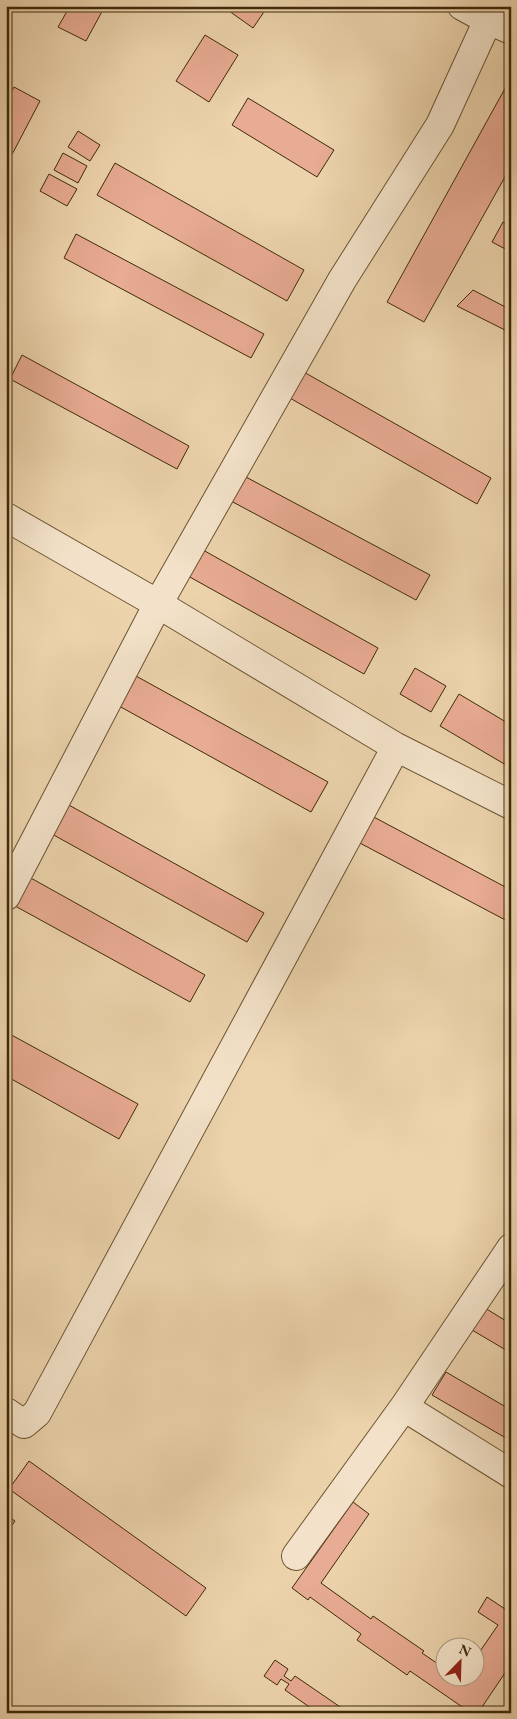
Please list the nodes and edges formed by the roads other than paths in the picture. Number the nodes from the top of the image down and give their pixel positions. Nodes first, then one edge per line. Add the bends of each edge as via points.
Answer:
1 (462, 6) edge
2 (499, 25) edge
3 (6, 517) edge
4 (158, 604) junction
5 (396, 747) junction
6 (511, 805) edge
7 (6, 896) edge
8 (508, 1257) edge
9 (404, 1407) junction
10 (6, 1412) edge
11 (511, 1474) edge
12 (296, 1556) dead end

1 - 2 street
2 - 4 street via 342,280
3 - 4 street
4 - 5 street
4 - 7 street
5 - 6 street
5 - 10 street via 37,1413 24,1424
8 - 9 street
9 - 11 street
9 - 12 street

